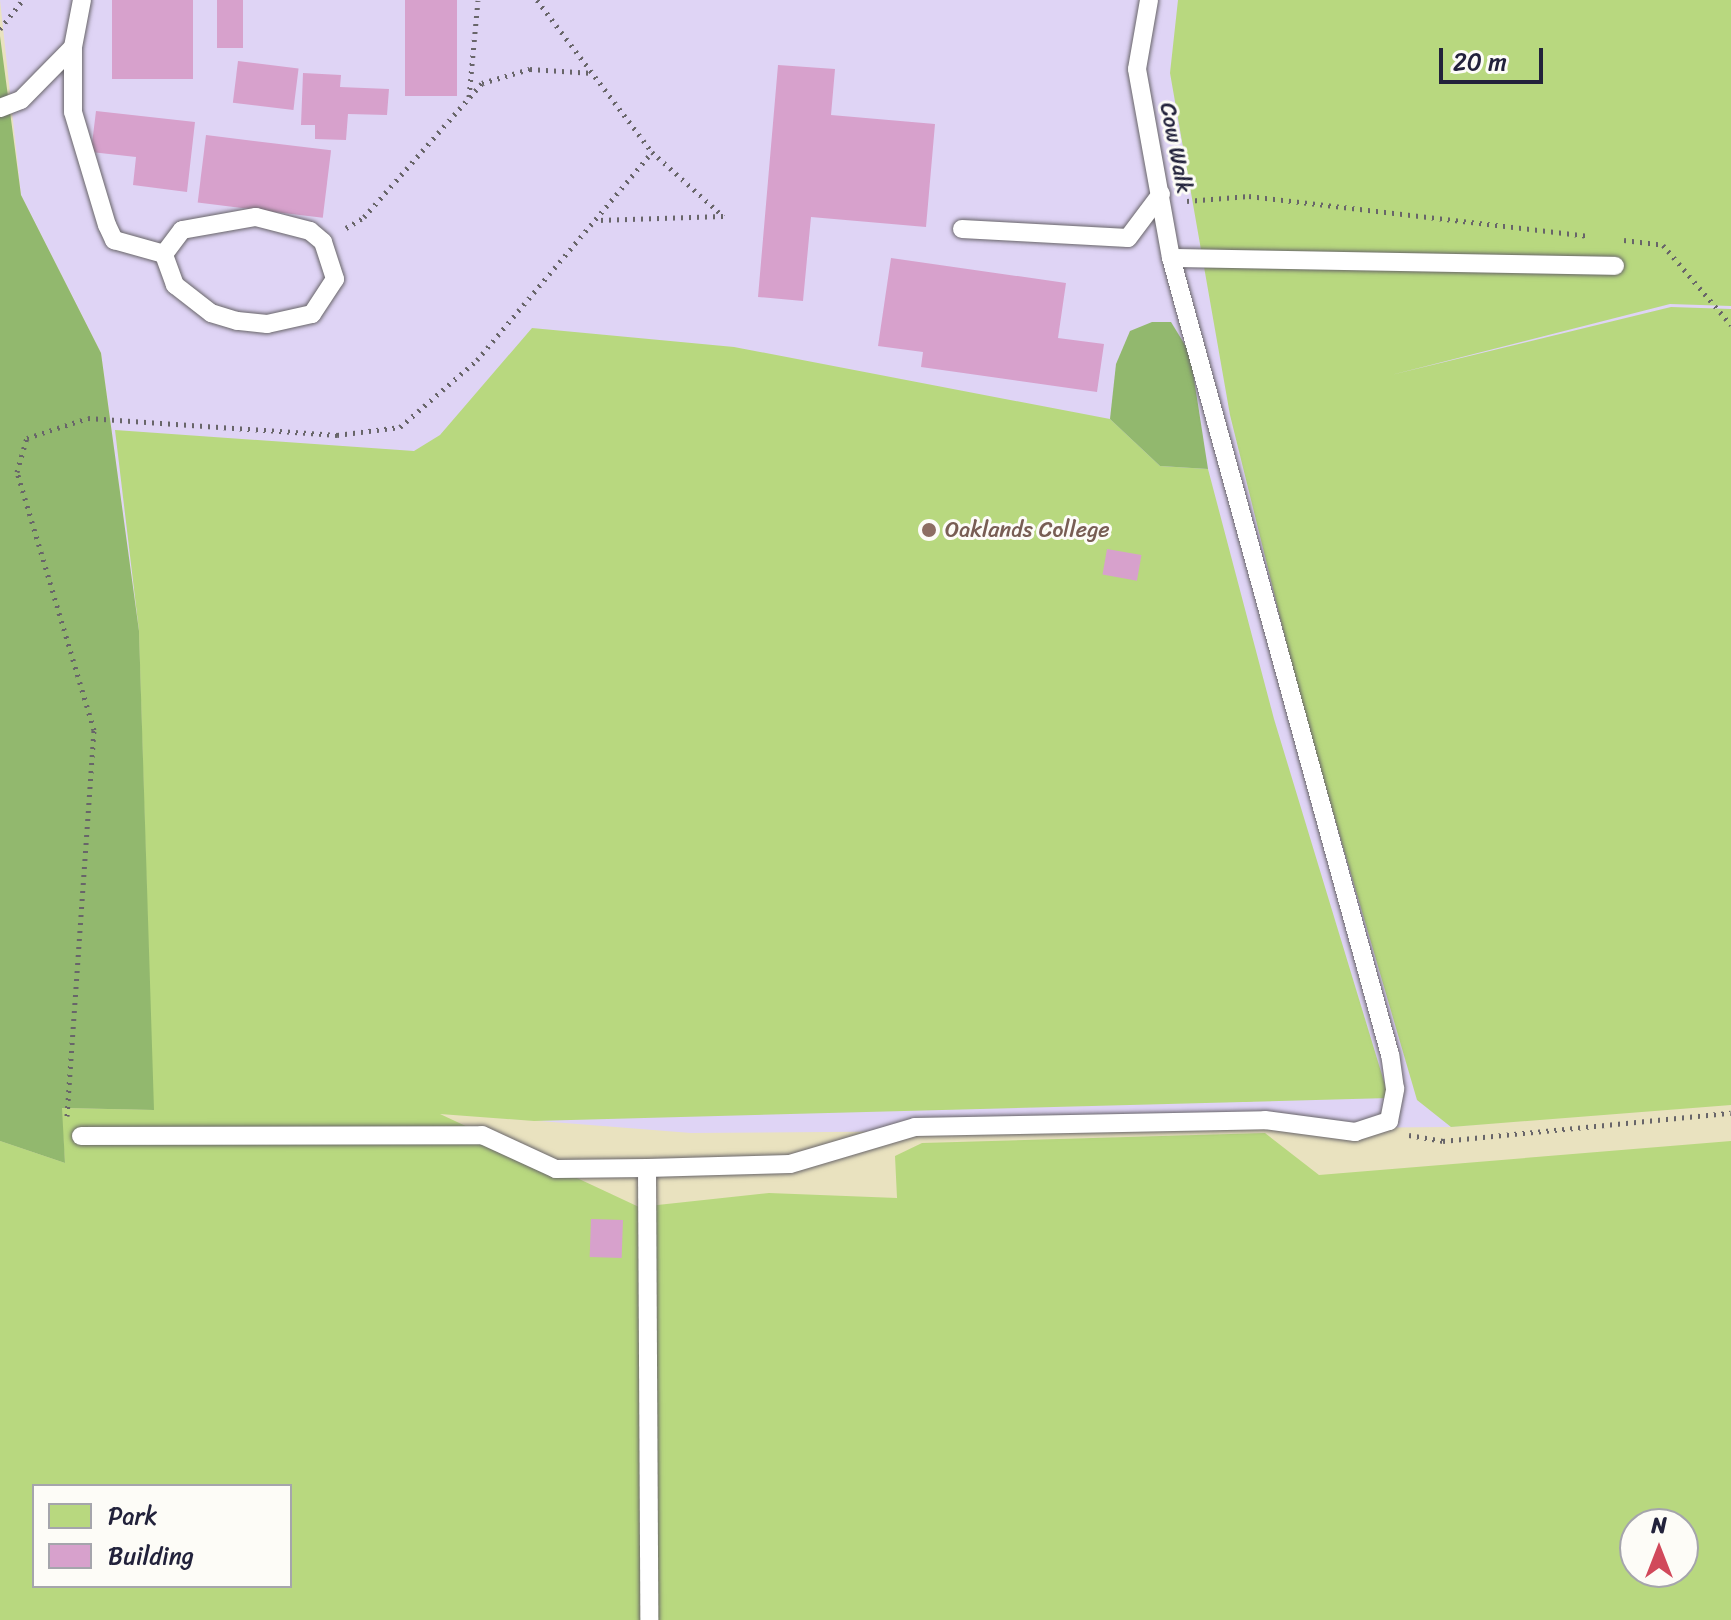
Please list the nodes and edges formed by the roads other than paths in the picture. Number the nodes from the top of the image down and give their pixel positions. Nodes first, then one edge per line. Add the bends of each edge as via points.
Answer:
1 (82, 0) edge
2 (1149, 0) edge
3 (73, 47) junction
4 (0, 108) edge
5 (1162, 198) junction
6 (962, 229) dead end
7 (164, 254) junction
8 (1171, 258) junction
9 (1615, 266) dead end
10 (81, 1136) road end
11 (647, 1168) junction
12 (649, 1620) edge

1 - 3 lane
2 - 5 lane, Cow Walk via 1137,69
3 - 4 lane via 21,100
3 - 7 lane via 73,112 107,225 114,240
5 - 6 lane via 1128,238
5 - 8 lane, Cow Walk
7 - 7 lane via 175,285 211,313 267,324 312,314 333,290 334,264 323,242 284,222 223,218 182,230
8 - 9 lane
8 - 11 lane, Cow Walk via 1188,302 1390,1055 1395,1089 1389,1121 1355,1132 1265,1120 915,1127 790,1164
10 - 11 lane via 482,1135 556,1169
11 - 12 lane

